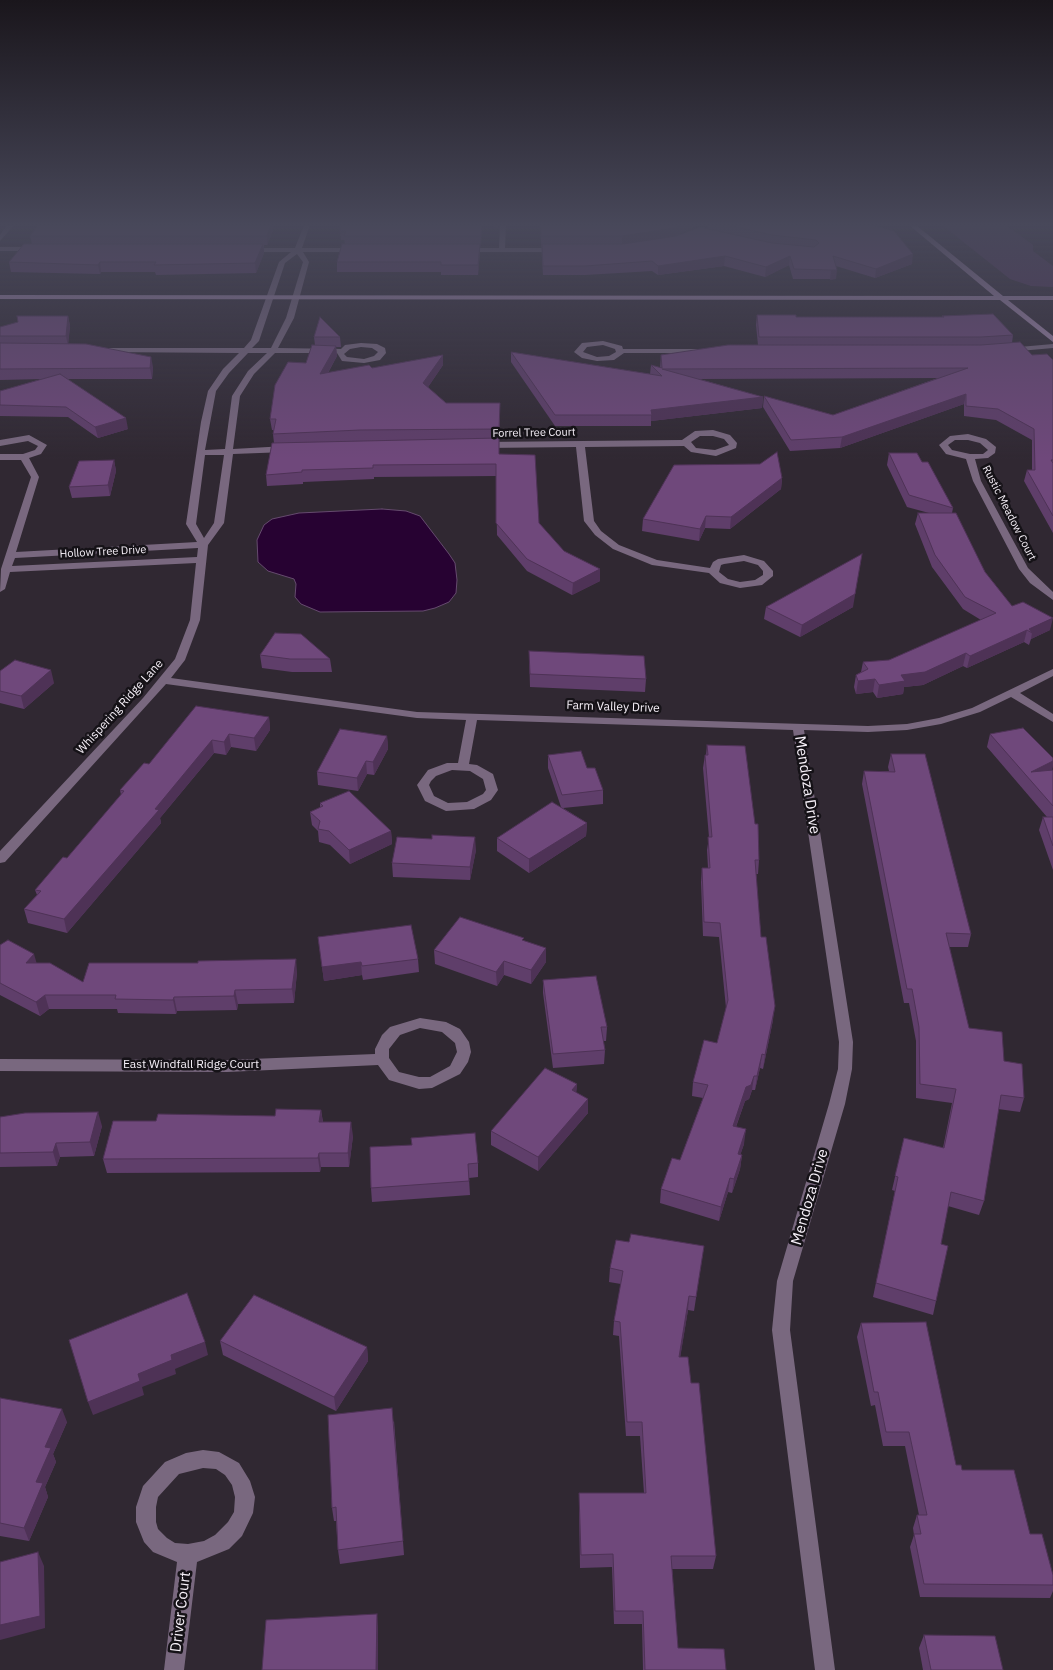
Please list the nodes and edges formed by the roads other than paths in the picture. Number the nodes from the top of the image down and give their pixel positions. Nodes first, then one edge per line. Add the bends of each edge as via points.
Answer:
1 (268, 303) edge
2 (294, 303) edge
3 (1006, 303) edge
4 (1053, 340) edge
5 (1053, 346) edge
6 (96, 350) edge
7 (999, 350) edge
8 (248, 351) junction
9 (273, 351) junction
10 (341, 351) junction
11 (620, 351) junction
12 (709, 351) edge
13 (0, 443) edge
14 (686, 443) junction
15 (580, 444) junction
16 (476, 445) edge
17 (296, 449) edge
18 (202, 452) junction
19 (229, 452) junction
20 (0, 457) edge
21 (24, 457) junction
22 (970, 457) junction
23 (203, 545) junction
24 (11, 555) junction
25 (201, 560) junction
26 (6, 569) junction
27 (714, 571) junction
28 (0, 589) edge
29 (1053, 597) edge
30 (1053, 672) edge
31 (164, 680) junction
32 (1011, 692) junction
33 (472, 717) junction
34 (1053, 720) edge
35 (798, 726) junction
36 (462, 766) junction
37 (0, 859) edge
38 (382, 1059) junction
39 (0, 1065) edge
40 (188, 1554) junction
41 (174, 1670) edge
42 (825, 1670) edge

1 - 8 street via 259,334
2 - 9 street, Whispering Ridge Lane via 290,318
3 - 4 main road
5 - 7 street
6 - 8 street
8 - 9 street
8 - 18 street via 226,371 212,390
9 - 10 street
9 - 19 street, Whispering Ridge Lane via 251,373 236,396
10 - 10 street via 354,345 368,345 379,348 382,353 371,360 356,361 345,359
11 - 11 street via 616,356 604,359 590,358 578,352 584,344 597,342 610,344
11 - 12 street
13 - 21 street via 22,438 43,445 38,452
14 - 14 street, Forrel Tree Court via 692,435 705,433 720,434 733,443 729,449 716,453 694,450
14 - 15 street, Forrel Tree Court
15 - 16 street, Forrel Tree Court
15 - 27 street via 589,521 598,533 616,547 655,563
17 - 19 street
18 - 19 street
18 - 23 street via 191,524
19 - 23 street, Whispering Ridge Lane via 219,523
20 - 21 street
21 - 24 street via 35,477
22 - 22 street via 949,452 943,445 954,438 968,437 992,447 990,454
22 - 29 street, Rustic Meadow Court via 977,481 1024,569
23 - 24 street, Hollow Tree Drive
23 - 25 street, Whispering Ridge Lane
24 - 26 street
25 - 26 street, Hollow Tree Drive
25 - 31 street, Whispering Ridge Lane via 193,628 180,660
26 - 28 street
27 - 27 street via 721,561 736,558 761,563 768,576 758,583 740,585 724,581
30 - 32 street, Farm Valley Drive
31 - 33 street, Farm Valley Drive via 384,712
31 - 37 street, Whispering Ridge Lane
32 - 34 street
32 - 35 street, Farm Valley Drive via 976,710 907,727
33 - 35 street, Farm Valley Drive
33 - 36 street
35 - 42 street, Mendoza Drive via 846,1042 846,1069 785,1281 781,1330
36 - 36 street via 446,767 432,773 423,785 428,798 458,807 470,806 487,797 492,790 489,777 483,771
38 - 38 street via 386,1039 395,1031 420,1023 446,1027 462,1042 464,1052 454,1070 432,1082 405,1081 394,1076
38 - 39 street, East Windfall Ridge Court via 227,1066
40 - 40 street via 173,1552 160,1545 151,1534 146,1522 150,1492 160,1479 179,1465 203,1459 219,1461 232,1469 241,1481 245,1496 243,1513 222,1542
40 - 41 street, Driver Court

